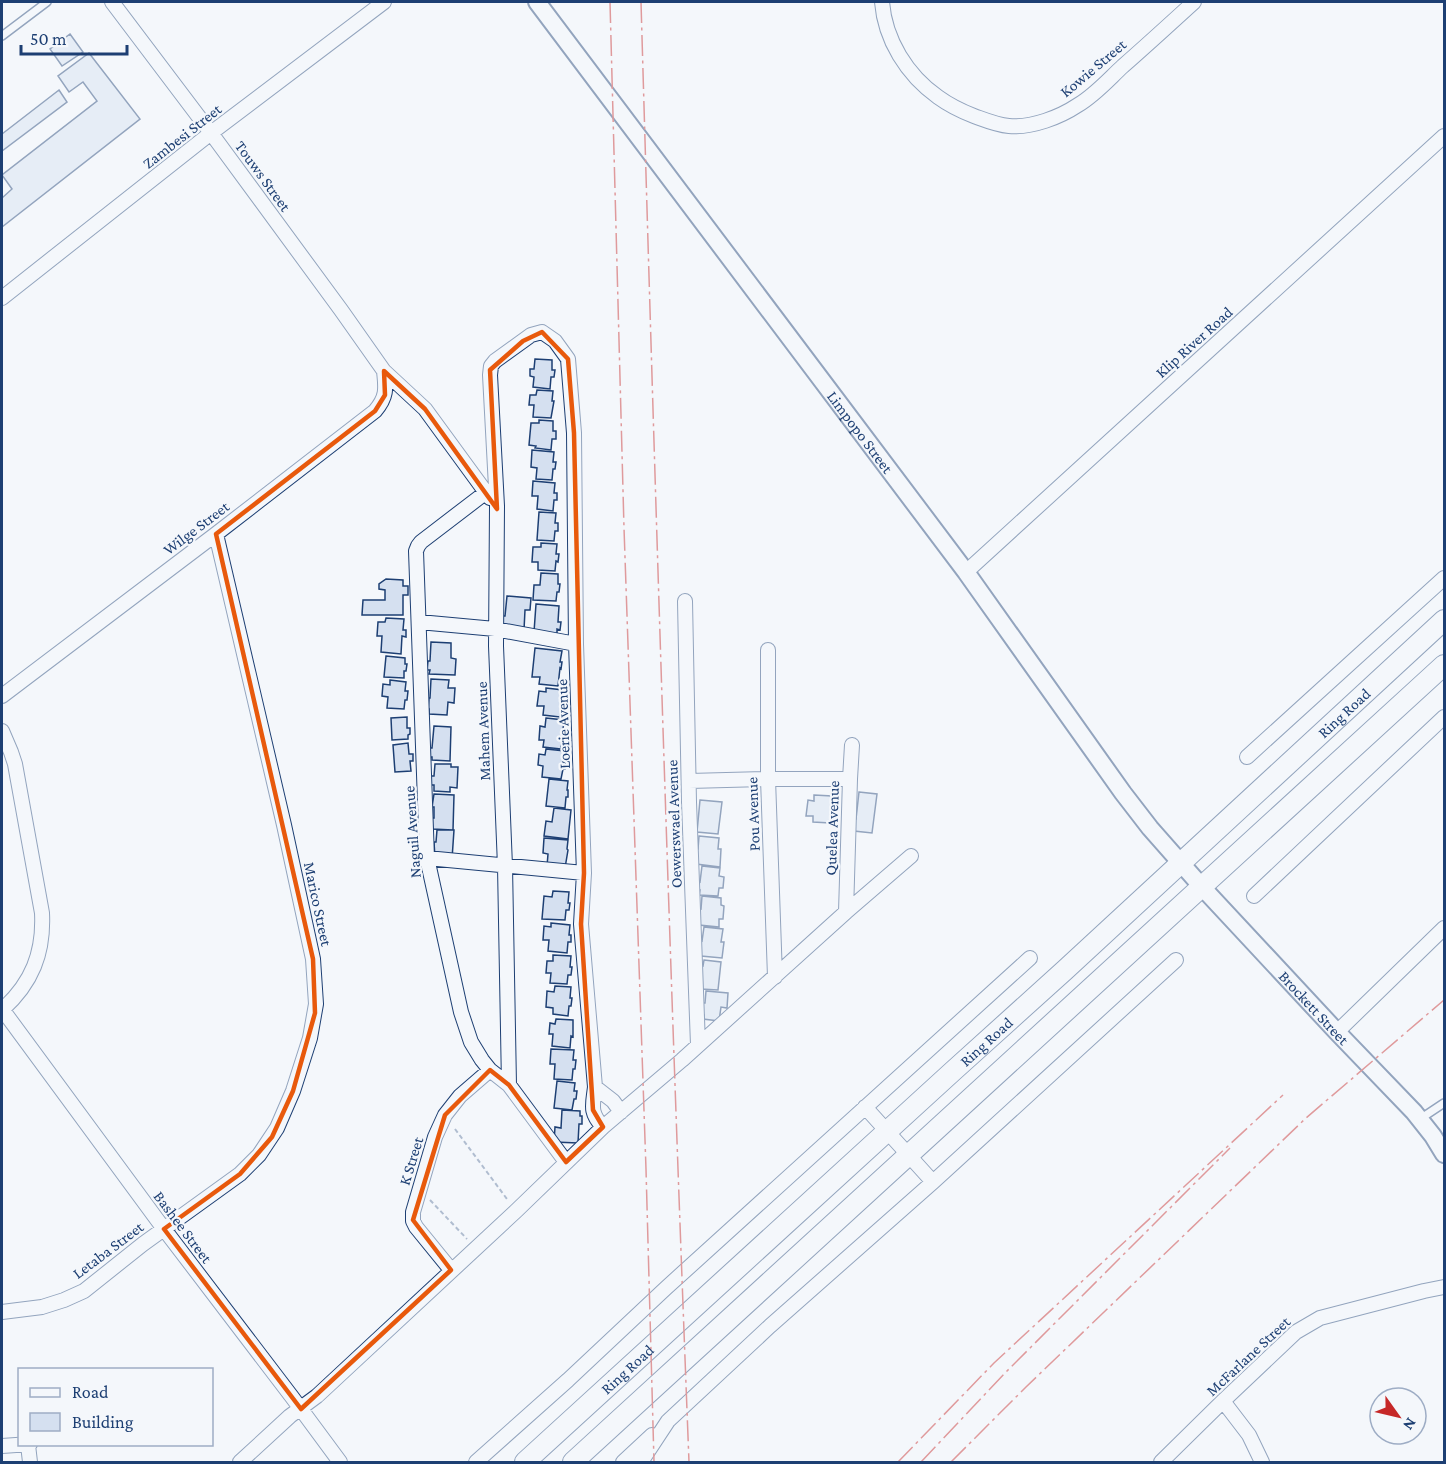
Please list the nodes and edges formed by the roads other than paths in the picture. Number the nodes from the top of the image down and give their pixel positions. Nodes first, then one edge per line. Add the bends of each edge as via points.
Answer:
1 (47, 2) edge
2 (112, 2) edge
3 (384, 2) edge
4 (537, 2) edge
5 (882, 2) edge
6 (1194, 2) edge
7 (2, 36) edge
8 (211, 133) junction
9 (1444, 136) edge
10 (2, 298) edge
11 (384, 371) junction
12 (490, 375) joint
13 (485, 493) junction
14 (497, 506) junction
15 (216, 534) junction
16 (966, 572) junction
17 (1444, 578) edge
18 (685, 602) dead end
19 (1444, 620) edge
20 (419, 622) junction
21 (495, 630) junction
22 (576, 644) junction
23 (768, 650) dead end
24 (1444, 665) edge
25 (2, 696) edge
26 (1444, 717) edge
27 (2, 731) edge
28 (852, 745) dead end
29 (1248, 757) dead end
30 (768, 779) junction
31 (850, 779) junction
32 (689, 782) junction
33 (911, 856) dead end
34 (428, 858) junction
35 (1181, 864) junction
36 (505, 866) junction
37 (584, 873) junction
38 (1202, 887) junction
39 (1254, 896) dead end
40 (846, 912) junction
41 (1444, 928) edge
42 (1030, 958) dead end
43 (1176, 960) dead end
44 (775, 977) junction
45 (2, 1009) edge
46 (1337, 1032) junction
47 (698, 1044) junction
48 (490, 1070) junction
49 (509, 1085) junction
50 (595, 1087) junction
51 (1444, 1103) edge
52 (865, 1107) junction
53 (621, 1112) junction
54 (1420, 1119) junction
55 (603, 1127) junction
56 (888, 1131) junction
57 (909, 1154) junction
58 (1444, 1154) edge
59 (566, 1162) junction
60 (933, 1182) junction
61 (164, 1229) junction
62 (451, 1270) junction
63 (1444, 1287) edge
64 (2, 1312) edge
65 (1223, 1401) junction
66 (301, 1409) junction
67 (668, 1420) junction
68 (18, 1445) edge
69 (2, 1446) edge
70 (29, 1446) edge
71 (30, 1462) edge
72 (240, 1462) edge
73 (340, 1462) edge
74 (476, 1462) edge
75 (525, 1462) edge
76 (573, 1462) edge
77 (623, 1462) edge
78 (640, 1462) edge
79 (1161, 1462) edge
80 (1262, 1462) edge

1 - 7 lane
2 - 8 street, Touws Street
3 - 8 street, Zambesi Street
4 - 16 street, Limpopo Street
5 - 6 street, Kowie Street via 892,42 906,66 928,90 987,121 1018,126 1048,119 1086,100
8 - 10 street, Zambesi Street
8 - 11 street, Touws Street
9 - 16 street, Klip River Road
11 - 13 street, Touws Street via 425,409
11 - 15 street, Wilge Street via 384,400 375,411
12 - 14 street, Mahem Avenue
12 - 22 street, Loerie Avenue via 495,361 539,332 550,337 568,359 574,433
13 - 14 street, Touws Street
13 - 20 street, Naguil Avenue via 418,546
14 - 21 street, Mahem Avenue
15 - 25 street, Wilge Street
15 - 61 street, Marico Street via 313,959 315,1013 293,1092 272,1137 240,1174
16 - 35 street, Limpopo Street via 1123,793
17 - 29 street, Ring Road
18 - 32 street, Oewerswael Avenue
19 - 35 main road, Ring Road
20 - 21 street
20 - 34 street, Naguil Avenue
21 - 22 street
21 - 36 street, Mahem Avenue
22 - 37 street, Loerie Avenue
23 - 30 street, Pou Avenue
24 - 38 main road, Ring Road
26 - 39 street
27 - 45 street, Bashee Street via 15,764 43,926 32,972
28 - 31 street, Quelea Avenue
30 - 31 street
30 - 32 street
30 - 44 street, Pou Avenue
31 - 40 street, Quelea Avenue
32 - 47 street, Oewerswael Avenue
33 - 40 street
34 - 36 street
34 - 48 street, Naguil Avenue via 466,1030
35 - 38 street, Brockett Street
35 - 56 main road, Ring Road
36 - 37 street
36 - 49 street, Mahem Avenue
37 - 50 street, Loerie Avenue via 581,924
38 - 46 street, Brockett Street
38 - 57 main road, Ring Road
40 - 44 street
41 - 46 street
42 - 52 street, Ring Road
43 - 60 street
44 - 47 street
45 - 61 street, Bashee Street
46 - 54 street, Brockett Street
47 - 53 street
48 - 49 street, Naguil Avenue
48 - 62 street, K Street via 445,1115 413,1212 416,1227
49 - 59 street, Naguil Avenue
50 - 53 street
50 - 55 street, Loerie Avenue via 593,1110
51 - 54 lane
52 - 56 street
52 - 74 street, Ring Road
53 - 55 street
54 - 58 street, Brockett Street
55 - 59 street
56 - 57 street
56 - 75 main road, Ring Road
57 - 60 street
57 - 76 main road, Ring Road
59 - 62 street
60 - 67 street
61 - 64 street, Letaba Street via 84,1291 42,1306
61 - 66 street, Bashee Street
62 - 66 street
63 - 65 street, McFarlane Street via 1311,1322 1290,1336
65 - 79 street, McFarlane Street
65 - 80 street via 1249,1435
66 - 72 street
66 - 73 street, Bashee Street
67 - 77 street
67 - 78 street
68 - 69 street
70 - 71 street

